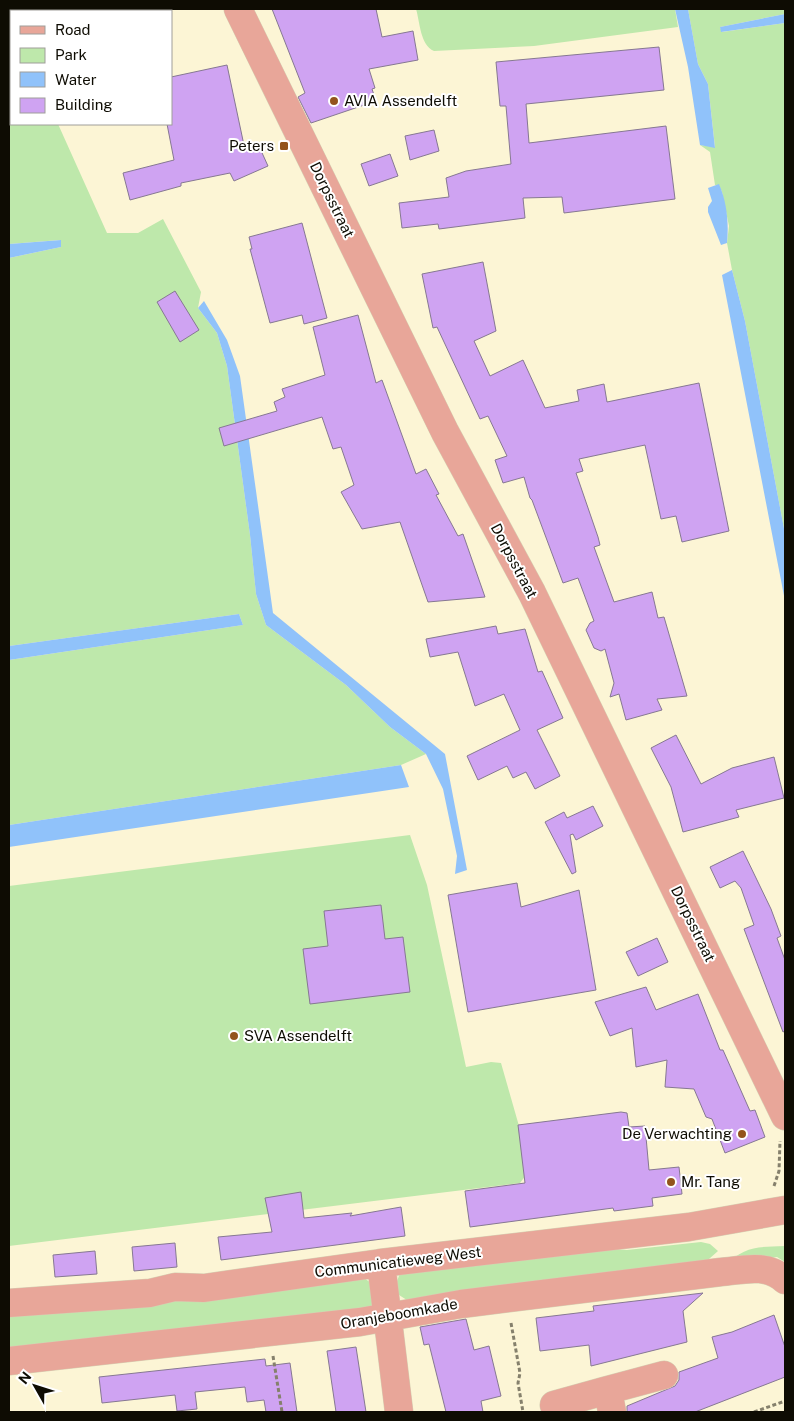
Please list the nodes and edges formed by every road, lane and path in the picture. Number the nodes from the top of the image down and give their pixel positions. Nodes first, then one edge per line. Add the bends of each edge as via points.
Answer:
1 (238, 9) edge
2 (783, 1110) edge
3 (778, 1200) edge
4 (381, 1263) junction
5 (785, 1280) edge
6 (507, 1298) junction
7 (9, 1303) edge
8 (387, 1318) junction
9 (270, 1333) junction
10 (9, 1361) edge
11 (664, 1374) dead end
12 (610, 1401) edge
13 (785, 1401) edge
14 (554, 1405) dead end
15 (282, 1412) edge
16 (400, 1412) edge
17 (522, 1412) edge
18 (754, 1412) edge

1 - 2 street, Dorpsstraat via 445,432 532,593
2 - 3 path via 776,1183
3 - 4 street, Communicatieweg West via 688,1227
4 - 7 street, Communicatieweg West via 204,1288 175,1287 150,1293
4 - 8 street
5 - 6 street, Oranjeboomkade via 776,1272 759,1268
6 - 8 street, Oranjeboomkade
6 - 17 path via 520,1373
8 - 9 street, Oranjeboomkade
8 - 16 street
9 - 10 street, Oranjeboomkade
9 - 15 path
11 - 12 street
12 - 14 street
13 - 18 path

